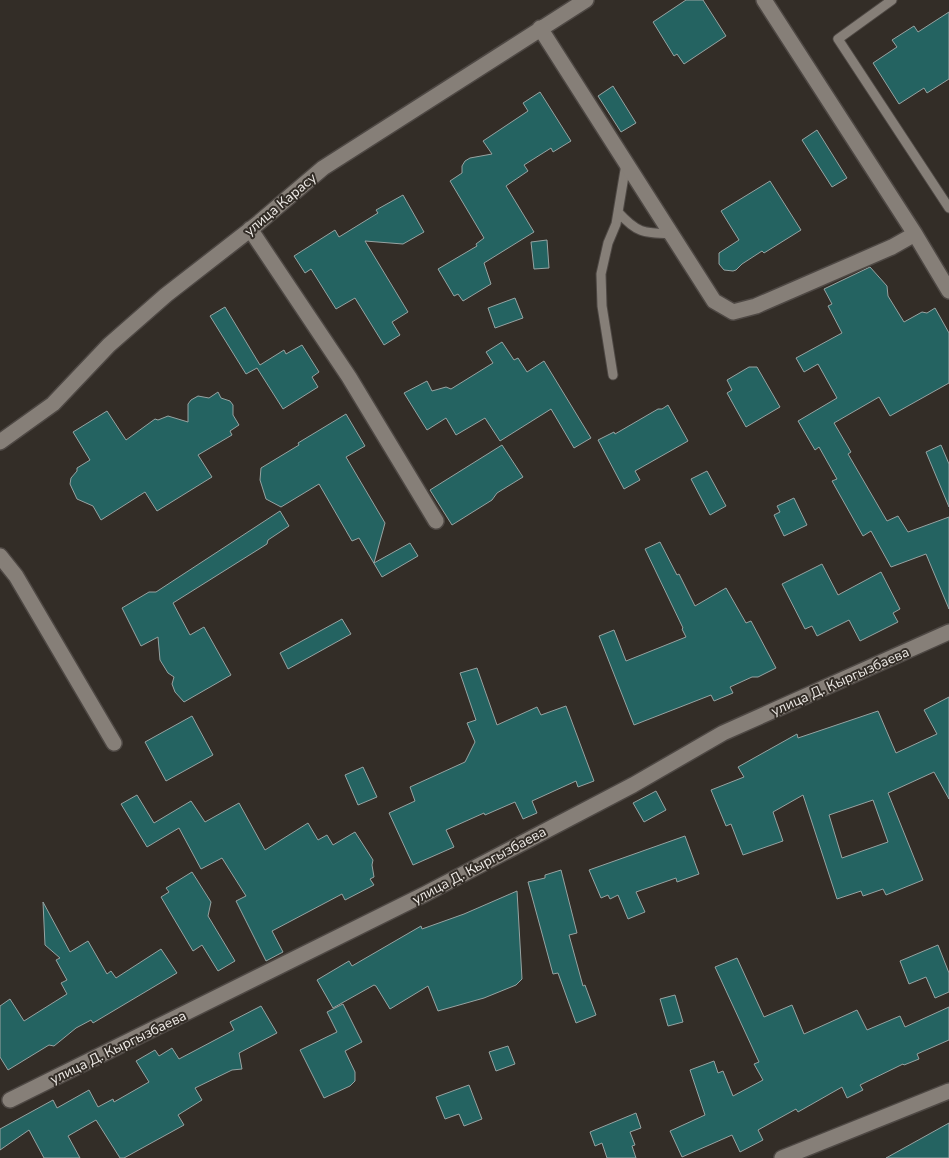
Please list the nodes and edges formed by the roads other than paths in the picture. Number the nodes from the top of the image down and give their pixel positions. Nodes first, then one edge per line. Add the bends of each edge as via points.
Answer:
1 (586, 0) edge
2 (764, 0) edge
3 (892, 0) edge
4 (540, 28) junction
5 (626, 164) junction
6 (949, 208) edge
7 (618, 212) junction
8 (250, 229) junction
9 (671, 234) junction
10 (916, 234) junction
11 (949, 291) edge
12 (614, 375) dead end
13 (0, 442) edge
14 (436, 521) dead end
15 (0, 556) edge
16 (949, 632) edge
17 (114, 743) dead end
18 (949, 1091) edge
19 (10, 1100) dead end
20 (782, 1158) edge

1 - 4 street, улица Карасу
2 - 10 street
3 - 6 lane via 838,39
4 - 5 street
4 - 8 street, улица Карасу via 323,168
5 - 7 lane
5 - 9 street
7 - 9 lane via 631,226 648,233
7 - 12 lane via 601,274 602,306
8 - 13 street, улица Карасу via 108,345 53,404
8 - 14 street via 348,377
9 - 10 street via 714,301 733,312 756,306
10 - 11 street
15 - 17 street via 16,576
16 - 19 street, улица Д. Кыргызбаева via 723,733 633,785 434,890
18 - 20 street

